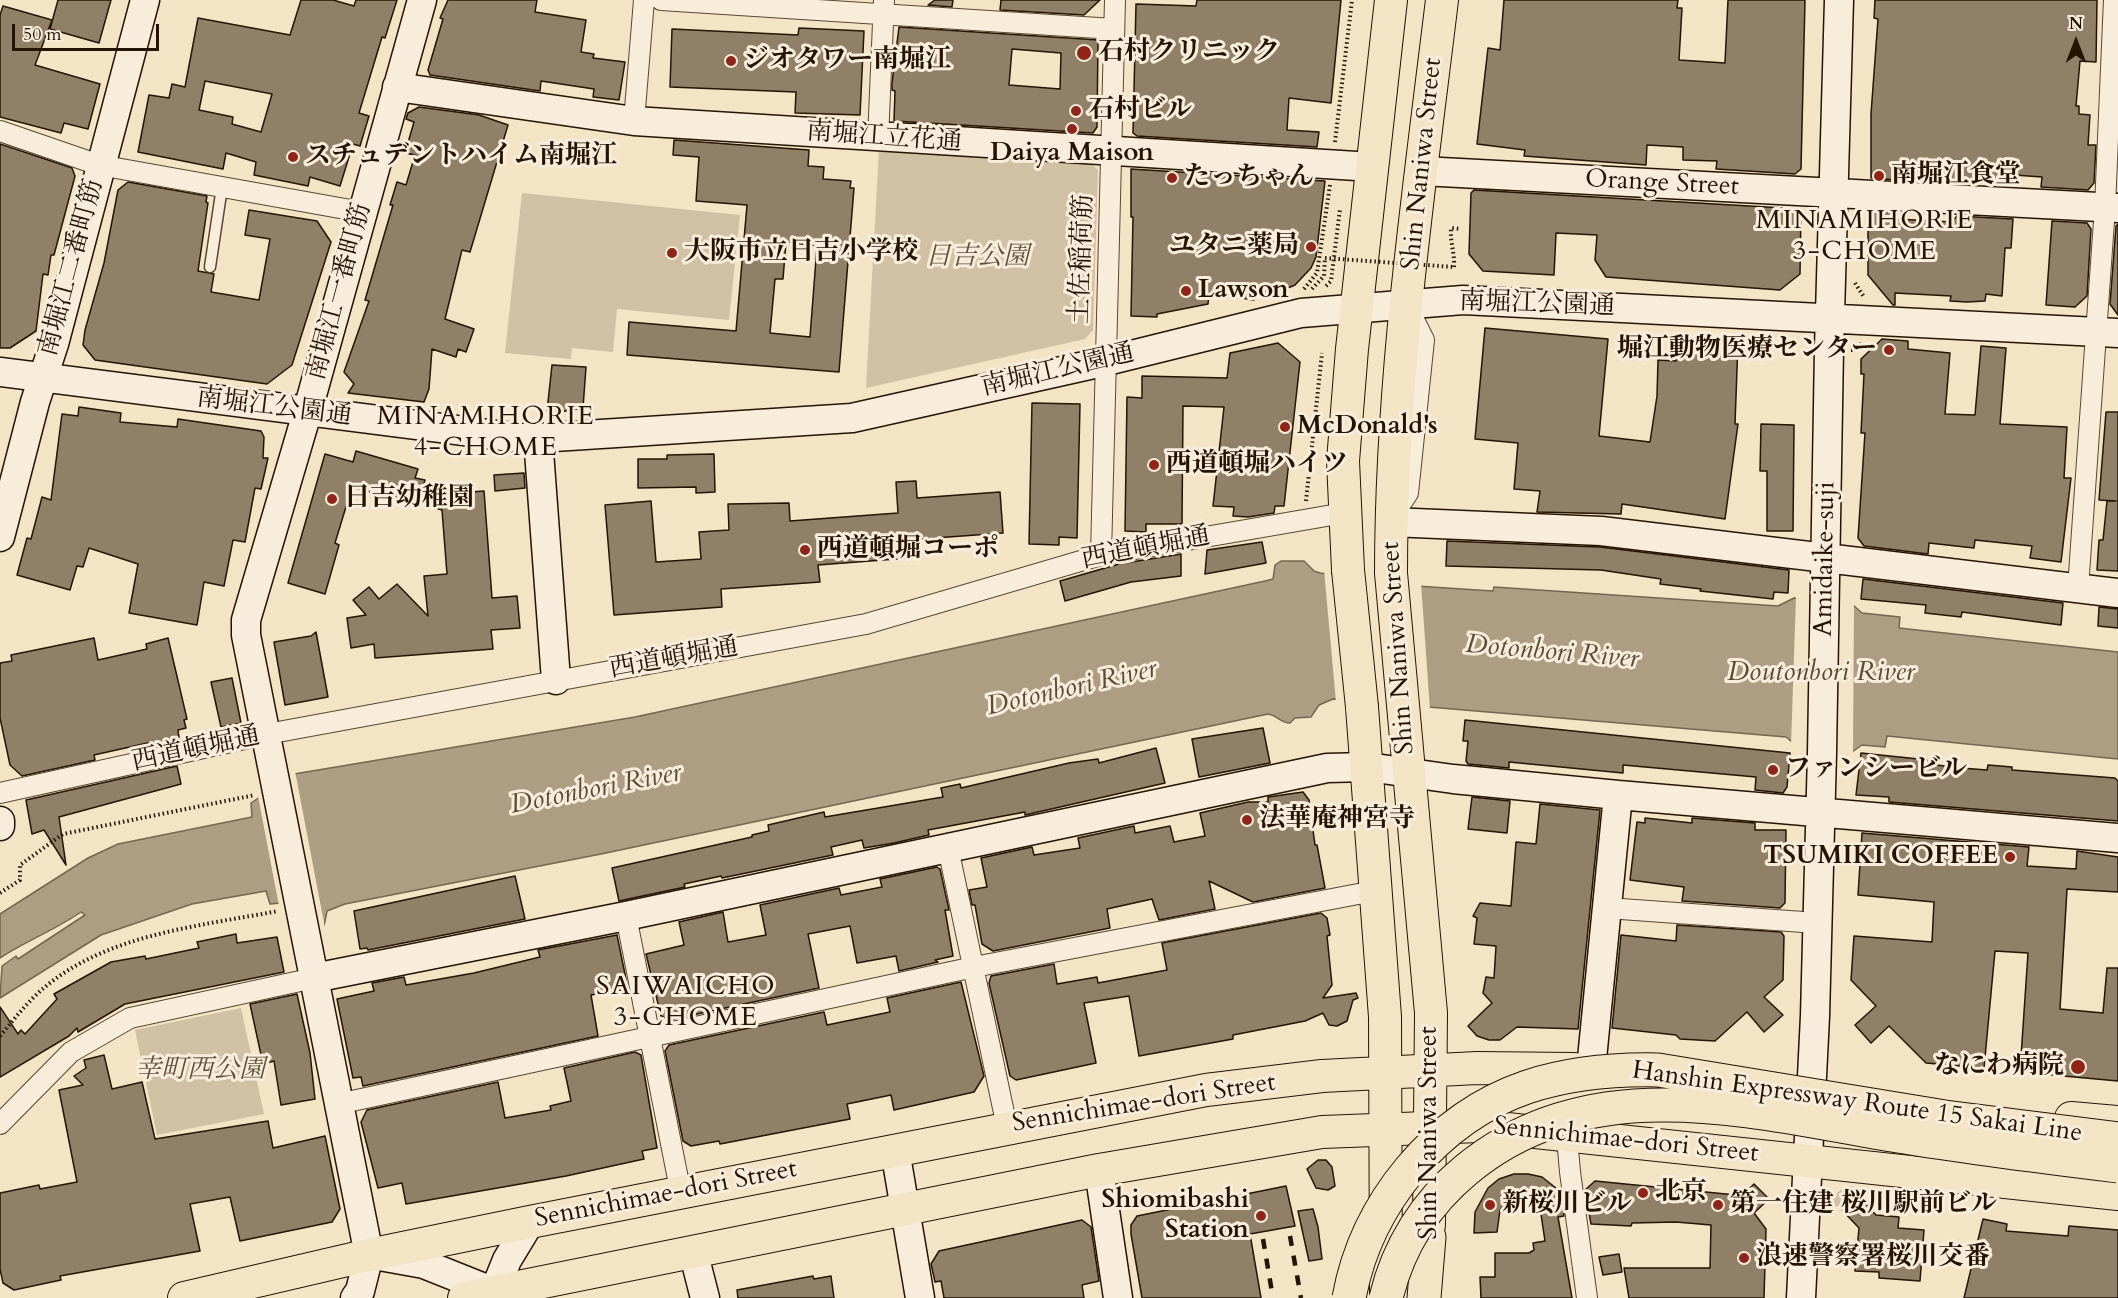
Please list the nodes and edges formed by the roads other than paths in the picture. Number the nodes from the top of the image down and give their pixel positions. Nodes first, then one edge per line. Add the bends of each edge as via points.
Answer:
1 (145, 0) edge
2 (422, 0) edge
3 (644, 0) edge
4 (661, 0) edge
5 (1115, 0) edge
6 (1391, 0) edge
7 (1442, 0) edge
8 (1839, 0) edge
9 (2114, 0) edge
10 (884, 7) edge
11 (1114, 29) junction
12 (2114, 83) edge
13 (397, 87) junction
14 (634, 121) junction
15 (0, 131) edge
16 (878, 138) junction
17 (1113, 151) junction
18 (99, 165) junction
19 (1373, 167) junction
20 (1422, 171) junction
21 (222, 187) junction
22 (1835, 193) junction
23 (2111, 208) edge
24 (362, 212) junction
25 (210, 267) dead end
26 (1407, 305) junction
27 (1356, 309) junction
28 (1831, 319) junction
29 (2107, 332) edge
30 (1107, 361) junction
31 (0, 372) edge
32 (43, 378) junction
33 (307, 413) junction
34 (538, 438) junction
35 (1344, 513) junction
36 (1391, 522) junction
37 (0, 537) edge
38 (1101, 555) junction
39 (1826, 557) junction
40 (2078, 588) junction
41 (2118, 592) edge
42 (556, 680) junction
43 (269, 746) junction
44 (1368, 767) junction
45 (1407, 770) junction
46 (0, 793) edge
47 (1618, 795) junction
48 (1820, 811) junction
49 (2118, 838) edge
50 (948, 848) junction
51 (1374, 891) junction
52 (1607, 908) junction
53 (626, 916) junction
54 (1816, 923) junction
55 (974, 967) junction
56 (314, 978) junction
57 (650, 1035) junction
58 (1591, 1069) junction
59 (1431, 1071) junction
60 (1385, 1073) junction
61 (1810, 1098) junction
62 (338, 1104) junction
63 (2118, 1122) edge
64 (0, 1124) edge
65 (1007, 1127) junction
66 (1431, 1127) junction
67 (1384, 1128) junction
68 (1567, 1137) junction
69 (2118, 1139) edge
70 (894, 1150) junction
71 (1807, 1159) junction
72 (2118, 1166) edge
73 (1099, 1170) junction
74 (681, 1194) junction
75 (2118, 1194) edge
76 (906, 1208) junction
77 (530, 1222) junction
78 (1429, 1237) junction
79 (693, 1251) junction
80 (369, 1254) junction
81 (485, 1296) edge
82 (184, 1298) edge
83 (355, 1298) edge
84 (705, 1298) edge
85 (920, 1298) edge
86 (1118, 1298) edge
87 (1349, 1298) edge
88 (1386, 1298) edge
89 (1424, 1298) edge
90 (1431, 1298) edge
91 (1587, 1298) edge
92 (1801, 1298) edge

1 - 18 street, 南堀江二番町筋
2 - 13 street, 南堀江一番町筋
3 - 14 street
4 - 10 street
5 - 11 street, 土佐稲荷筋
6 - 19 main road, Shin Naniwa Street
7 - 20 main road, Shin Naniwa Street
8 - 22 street, Amidaike-suji
9 - 12 street
10 - 11 street
10 - 16 street
11 - 17 street, 土佐稲荷筋
12 - 23 street
13 - 14 street, 南堀江立花通
13 - 24 street, 南堀江一番町筋
14 - 16 street, 南堀江立花通
15 - 18 street
16 - 17 street, 南堀江立花通
17 - 19 street, 南堀江立花通
17 - 30 street, 土佐稲荷筋
18 - 21 street
18 - 32 street, 南堀江二番町筋
19 - 27 main road, Shin Naniwa Street
20 - 22 street, Orange Street
20 - 26 main road, Shin Naniwa Street
21 - 24 street
21 - 25 lane
22 - 23 street, Orange Street
22 - 28 street, Amidaike-suji
23 - 29 street
24 - 33 street, 南堀江一番町筋
26 - 27 street, 南堀江公園通
26 - 28 street, 南堀江公園通 via 1463,300
26 - 36 main road, Shin Naniwa Street
27 - 30 street, 南堀江公園通 via 1301,313
27 - 35 main road, Shin Naniwa Street via 1343,461
28 - 29 street, 南堀江公園通
28 - 39 street, Amidaike-suji
29 - 40 street
30 - 34 street, 南堀江公園通 via 852,418
30 - 38 street, 土佐稲荷筋
31 - 32 street, 南堀江公園通
32 - 33 street, 南堀江公園通
32 - 37 street, 南堀江二番町筋
33 - 34 street, 南堀江公園通
33 - 43 street, 南堀江一番町筋 via 246,620
34 - 42 street
35 - 38 street, 西道頓堀通
35 - 44 main road, Shin Naniwa Street, bridge
36 - 39 street via 1601,531
36 - 45 main road, Shin Naniwa Street via 1391,573
38 - 42 street, 西道頓堀通 via 866,624
39 - 40 street
39 - 48 street, Amidaike-suji
40 - 41 street
42 - 43 street, 西道頓堀通
43 - 46 street, 西道頓堀通
43 - 56 street, 南堀江一番町筋
44 - 45 street
44 - 50 street via 1326,768
44 - 51 main road, Shin Naniwa Street
45 - 47 street via 1453,779
45 - 59 main road, Shin Naniwa Street via 1431,1013
47 - 48 street
47 - 52 street
48 - 49 street
48 - 54 street, Amidaike-suji
50 - 53 street
50 - 55 street
51 - 55 street
51 - 60 main road, Shin Naniwa Street
52 - 54 street
52 - 58 street
53 - 56 street
53 - 57 street
54 - 61 street, Amidaike-suji
55 - 57 street
55 - 65 street
56 - 62 street, 南堀江一番町筋
56 - 64 street via 130,1018 71,1052
57 - 62 street
57 - 74 street
58 - 59 main road, Sennichimae-dori Street
58 - 61 main road, Sennichimae-dori Street
59 - 60 main road, Sennichimae-dori Street
59 - 66 main road, Shin Naniwa Street
60 - 65 main road, Sennichimae-dori Street via 1206,1090
60 - 67 main road, Shin Naniwa Street
61 - 63 main road, Sennichimae-dori Street
61 - 71 street, Amidaike-suji
62 - 80 street, 南堀江一番町筋
65 - 70 main road, Sennichimae-dori Street
66 - 67 main road, Sennichimae-dori Street
66 - 68 main road, Sennichimae-dori Street via 1479,1126
66 - 78 main road, Shin Naniwa Street
67 - 73 main road, Sennichimae-dori Street via 1322,1132
67 - 88 main road, Shin Naniwa Street
68 - 71 main road, Sennichimae-dori Street
68 - 91 street
69 - 87 highway, Hanshin Expressway Route 15 Sakai Line, bridge via 1944,1117 1658,1070 1621,1069 1553,1079 1472,1113 1425,1153 1381,1211 1364,1245
70 - 74 main road, Sennichimae-dori Street
70 - 76 street
71 - 75 main road, Sennichimae-dori Street
71 - 92 street, Amidaike-suji
72 - 88 highway, Hanshin Expressway Route 15 Sakai Line, bridge via 1726,1108 1659,1104 1594,1110 1539,1124 1515,1135 1492,1148 1447,1186 1411,1234
73 - 76 main road, Sennichimae-dori Street
73 - 86 street
74 - 77 main road, Sennichimae-dori Street
76 - 79 main road, Sennichimae-dori Street
76 - 85 street
77 - 80 main road, Sennichimae-dori Street
77 - 81 street
78 - 89 highway
78 - 90 main road, Shin Naniwa Street
79 - 81 main road, Sennichimae-dori Street
79 - 84 street
80 - 81 street via 424,1264
80 - 82 main road, Sennichimae-dori Street
80 - 83 street

